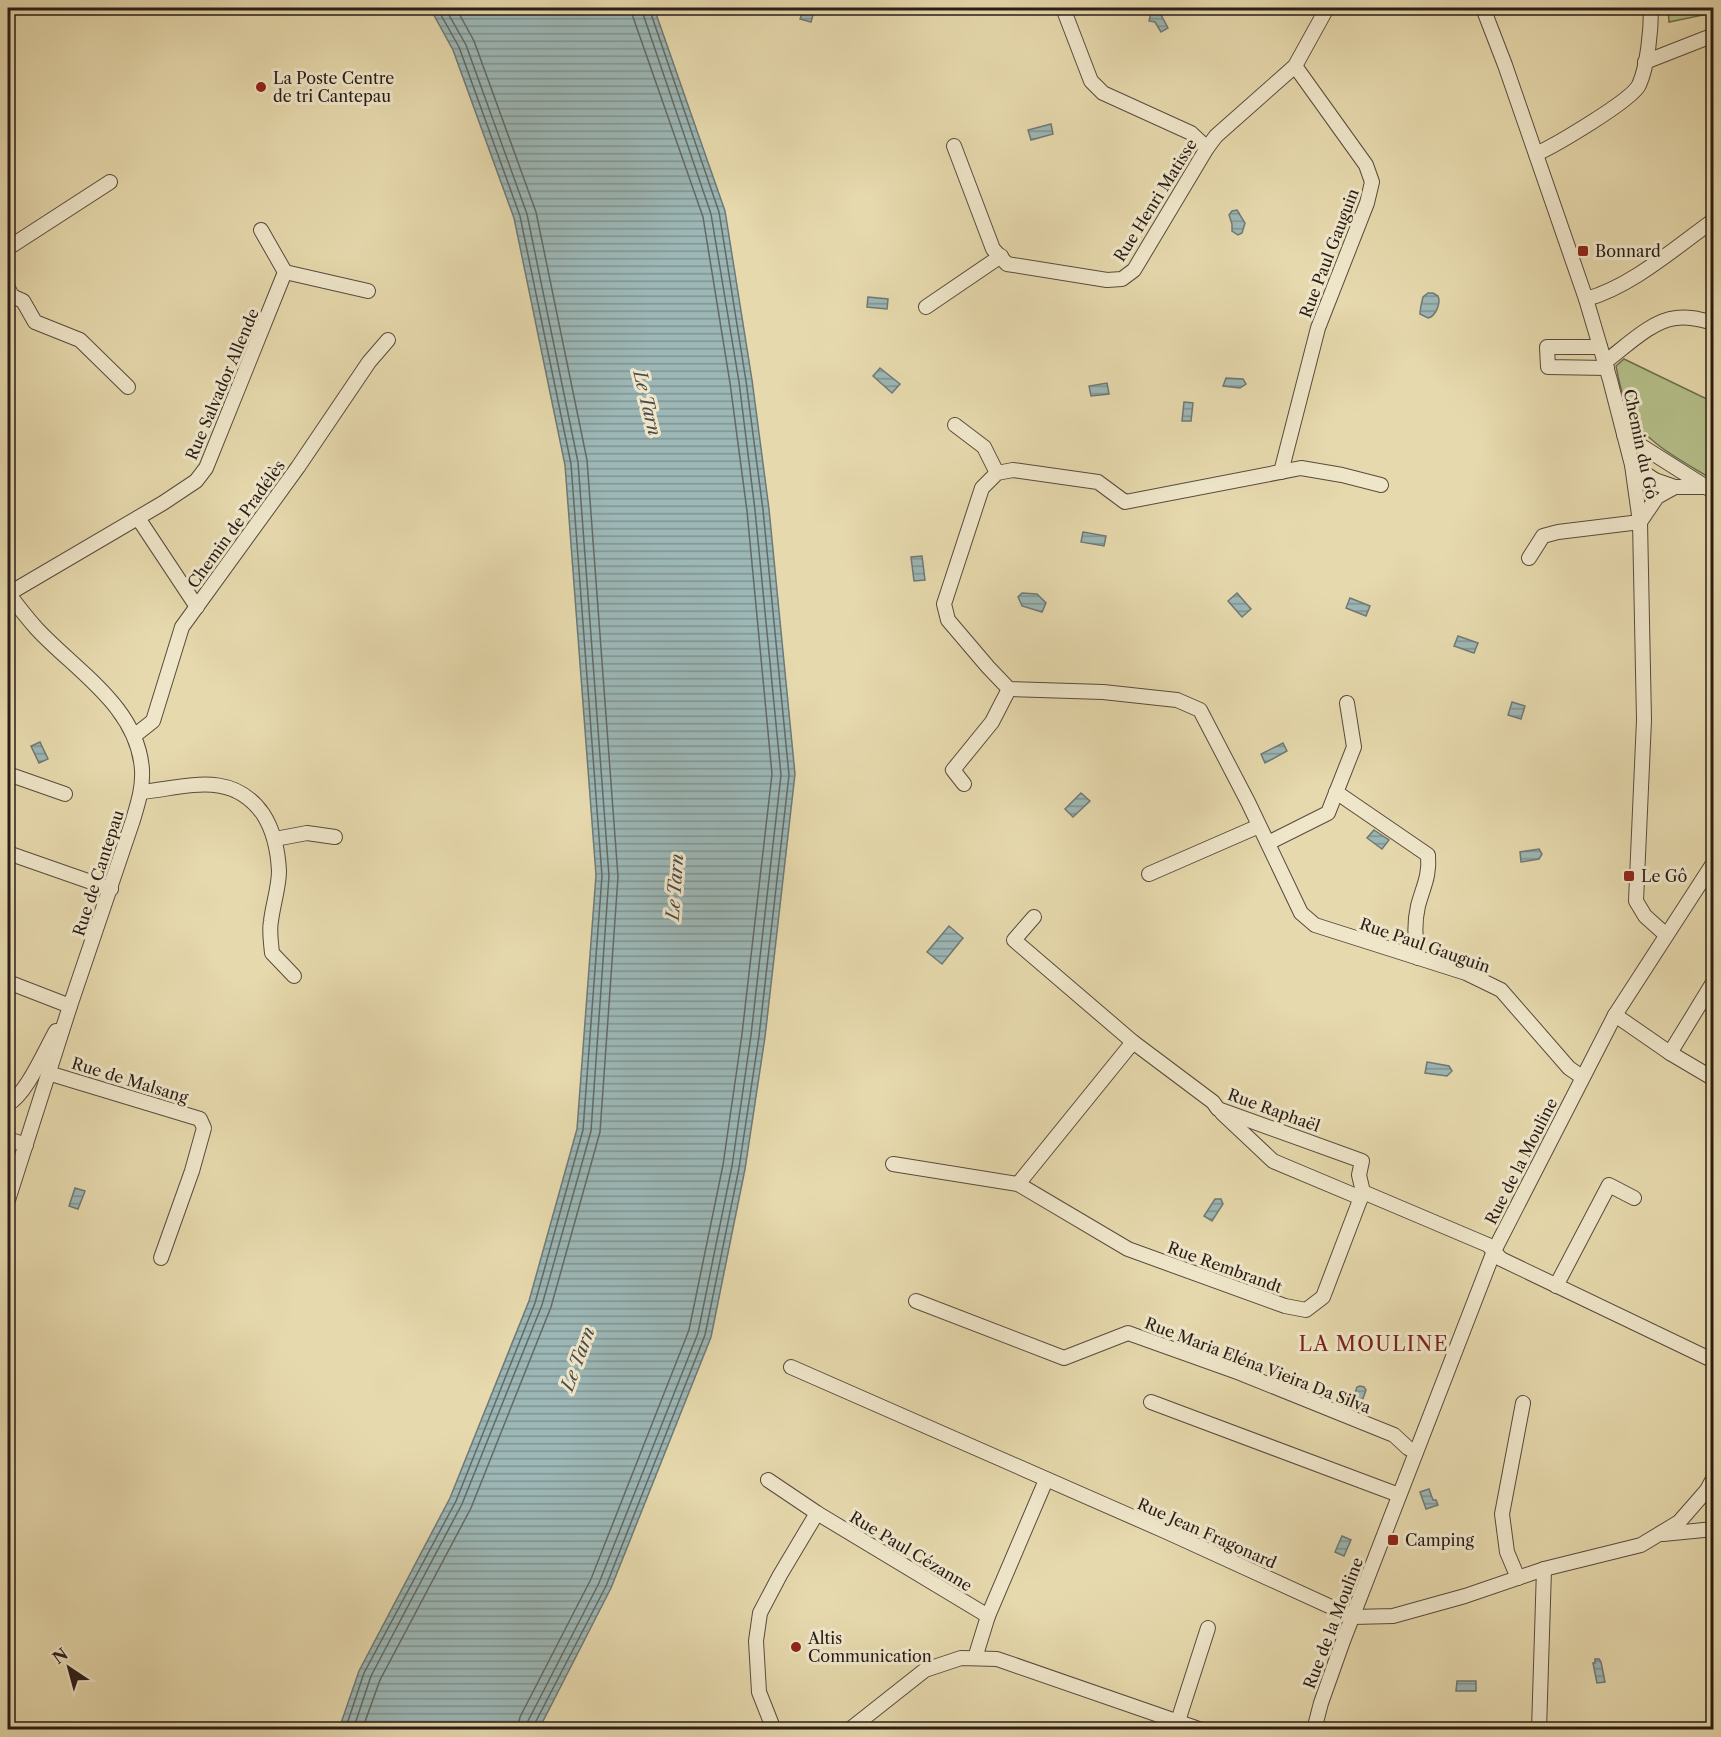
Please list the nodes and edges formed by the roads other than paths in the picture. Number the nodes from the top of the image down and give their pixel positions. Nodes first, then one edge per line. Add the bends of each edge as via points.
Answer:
1 (1066, 8) edge
2 (1327, 8) edge
3 (1483, 8) edge
4 (1651, 8) edge
5 (1713, 35) edge
6 (1645, 62) junction
7 (1295, 66) junction
8 (954, 146) dead end
9 (1207, 148) junction
10 (1536, 154) junction
11 (110, 182) dead end
12 (1713, 220) edge
13 (261, 230) dead end
14 (8, 248) edge
15 (1001, 256) junction
16 (285, 272) junction
17 (368, 291) dead end
18 (9, 294) edge
19 (1586, 299) junction
20 (926, 307) dead end
21 (1713, 323) edge
22 (388, 340) dead end
23 (1600, 347) junction
24 (1606, 365) junction
25 (128, 387) dead end
26 (955, 425) dead end
27 (1624, 435) junction
28 (1632, 465) junction
29 (1281, 472) junction
30 (997, 473) junction
31 (1381, 484) dead end
32 (1675, 487) junction
33 (1709, 490) edge
34 (138, 518) junction
35 (1640, 522) junction
36 (1528, 558) dead end
37 (8, 594) edge
38 (197, 607) junction
39 (1009, 689) junction
40 (1347, 703) dead end
41 (134, 736) junction
42 (8, 774) edge
43 (964, 784) dead end
44 (142, 792) junction
45 (1336, 792) junction
46 (65, 794) dead end
47 (1259, 826) junction
48 (335, 837) dead end
49 (275, 839) junction
50 (1268, 843) junction
51 (8, 853) edge
52 (1713, 862) edge
53 (1149, 874) dead end
54 (111, 889) junction
55 (1034, 917) dead end
56 (1665, 934) junction
57 (1418, 958) junction
58 (294, 976) dead end
59 (1713, 981) edge
60 (8, 982) edge
61 (70, 1006) junction
62 (1615, 1014) junction
63 (1133, 1042) junction
64 (1670, 1053) junction
65 (48, 1072) junction
66 (1582, 1077) junction
67 (1713, 1079) edge
68 (8, 1104) edge
69 (1218, 1109) junction
70 (8, 1139) edge
71 (26, 1145) junction
72 (893, 1164) dead end
73 (1018, 1184) junction
74 (1362, 1195) junction
75 (1634, 1198) dead end
76 (8, 1200) edge
77 (1494, 1251) junction
78 (162, 1258) dead end
79 (1556, 1286) junction
80 (916, 1301) dead end
81 (1713, 1361) edge
82 (791, 1367) dead end
83 (1151, 1402) dead end
84 (1523, 1403) dead end
85 (1416, 1452) junction
86 (1713, 1477) edge
87 (768, 1480) dead end
88 (1046, 1480) junction
89 (1399, 1495) junction
90 (817, 1513) junction
91 (1713, 1529) edge
92 (1658, 1535) junction
93 (1544, 1569) junction
94 (1518, 1578) junction
95 (988, 1616) junction
96 (1353, 1617) junction
97 (1208, 1628) dead end
98 (975, 1658) junction
99 (1178, 1721) junction
100 (774, 1730) edge
101 (849, 1730) edge
102 (1202, 1730) edge
103 (1314, 1730) edge
104 (1539, 1730) edge

1 - 9 street via 1090,81 1096,88 1191,133
2 - 7 street, Rue Henri Matisse
3 - 10 street, Chemin du Gô
4 - 6 street
5 - 6 street
6 - 10 street via 1638,86 1618,105
7 - 9 street, Rue Henri Matisse
7 - 29 street, Rue Paul Gauguin via 1366,165 1372,182 1318,328
8 - 15 street via 993,249
9 - 15 street, Rue Henri Matisse via 1134,270 1122,279 1074,276 1007,264
10 - 19 street, Chemin du Gô
11 - 14 street
12 - 19 street via 1627,282
13 - 16 street
15 - 20 street
16 - 17 street
16 - 34 street, Rue Salvador Allende via 206,468 196,481
18 - 25 street via 23,301 36,322 80,340
19 - 23 street, Chemin du Gô
21 - 24 street via 1676,318 1654,326
22 - 38 street, Chemin de Pradélès
23 - 24 street, Chemin du Gô
23 - 24 street via 1547,347 1548,367
24 - 27 street, Chemin du Gô
26 - 30 street via 984,447
27 - 28 street, Chemin du Gô
27 - 33 street
28 - 32 street via 1654,480
28 - 35 street, Chemin du Gô
29 - 30 street via 1125,502 1098,482 1013,470
29 - 31 street via 1301,468
30 - 39 street via 982,488 944,604 948,620
32 - 33 street
32 - 35 street via 1657,497
34 - 37 street, Rue Salvador Allende
34 - 38 street
35 - 36 street via 1543,536
35 - 56 street, Chemin du Gô via 1644,720 1636,901 1645,916
37 - 41 street, Rue de Cantepau via 37,629 118,707
38 - 41 street, Chemin de Pradélès via 182,627 153,721
39 - 43 street via 992,722 954,770
39 - 47 street, Rue Paul Gauguin via 1103,692 1177,700 1200,710
40 - 45 street via 1354,747
41 - 44 street, Rue de Cantepau via 142,769
42 - 46 street
44 - 49 street via 203,785 243,792 268,821
44 - 54 street, Rue de Cantepau
45 - 50 street via 1328,813
45 - 57 street via 1428,855 1429,871 1418,907
47 - 50 street, Rue Paul Gauguin
47 - 53 street
48 - 49 street via 307,833
49 - 58 street via 279,872 270,924 272,952
50 - 57 street, Rue Paul Gauguin via 1301,913 1315,926
51 - 54 street
52 - 56 street, Rue de la Mouline
54 - 61 street, Rue de Cantepau
55 - 63 street, Rue Raphaël via 1014,940
56 - 62 street, Rue de la Mouline
57 - 66 street, Rue Paul Gauguin via 1466,973 1501,990 1569,1068
59 - 64 street
60 - 61 street
61 - 65 street, Rue de Cantepau
61 - 68 street via 26,1086
62 - 64 street
62 - 66 street, Rue de la Mouline
63 - 69 street, Rue Raphaël
63 - 73 street
64 - 67 street
65 - 71 street, Rue de Cantepau
65 - 78 street, Rue de Malsang via 200,1119 204,1128
66 - 77 street, Rue de la Mouline
69 - 74 street via 1273,1161
69 - 74 street, Rue Raphaël via 1362,1161
70 - 71 street
71 - 76 street, Rue de Cantepau
72 - 73 street, Rue Rembrandt
73 - 74 street, Rue Rembrandt via 1128,1249 1285,1306 1306,1310 1323,1297
74 - 77 street via 1484,1243
75 - 79 street via 1609,1185
77 - 79 street via 1501,1259
77 - 85 street, Rue de la Mouline
79 - 81 street
80 - 85 street, Rue Maria Eléna Vieira Da Silva via 1064,1358 1128,1333 1394,1435
82 - 88 street, Rue Jean Fragonard
83 - 89 street
84 - 94 street via 1502,1514 1507,1552
85 - 89 street, Rue de la Mouline
86 - 92 street via 1680,1522
87 - 90 street, Rue Paul Cézanne
88 - 95 street
88 - 96 street, Rue Jean Fragonard
89 - 96 street, Rue de la Mouline
90 - 95 street, Rue Paul Cézanne
90 - 100 street via 760,1613 756,1641 759,1692
91 - 92 street
92 - 93 street via 1641,1545
93 - 94 street
93 - 104 street
94 - 96 street via 1393,1616
95 - 98 street
96 - 103 street, Rue de la Mouline
97 - 99 street
98 - 99 street via 997,1659
98 - 101 street via 961,1658 926,1670
99 - 102 street

